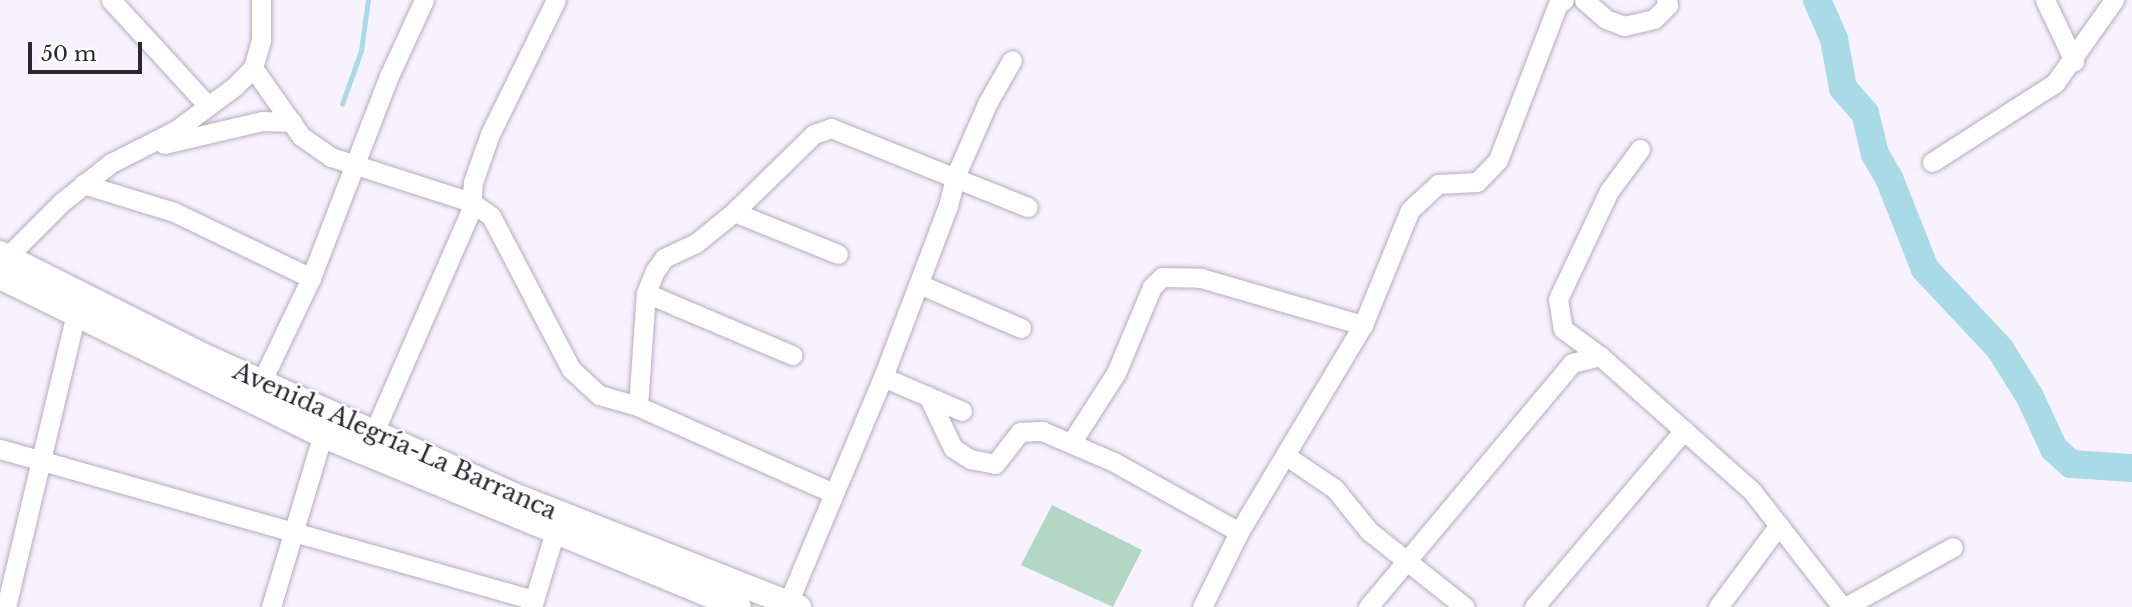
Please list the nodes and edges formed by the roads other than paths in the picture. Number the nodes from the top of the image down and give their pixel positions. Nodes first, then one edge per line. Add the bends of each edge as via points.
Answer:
1 (111, 0) edge
2 (261, 0) edge
3 (424, 0) edge
4 (556, 0) edge
5 (1564, 0) edge
6 (1584, 0) edge
7 (1666, 0) edge
8 (2045, 0) edge
9 (2114, 0) edge
10 (1012, 60) dead end
11 (2074, 61) junction
12 (253, 68) junction
13 (208, 106) junction
14 (292, 122) junction
15 (1640, 149) dead end
16 (135, 151) junction
17 (1931, 162) dead end
18 (355, 165) junction
19 (955, 177) junction
20 (83, 184) junction
21 (471, 202) junction
22 (1028, 207) dead end
23 (734, 212) junction
24 (838, 254) dead end
25 (1, 262) edge
26 (312, 278) junction
27 (919, 284) junction
28 (646, 293) junction
29 (78, 303) junction
30 (1363, 326) junction
31 (1021, 328) dead end
32 (792, 355) dead end
33 (1600, 356) junction
34 (884, 377) junction
35 (257, 392) junction
36 (928, 396) junction
37 (638, 406) junction
38 (962, 411) dead end
39 (326, 425) junction
40 (1684, 430) junction
41 (374, 432) junction
42 (1071, 443) junction
43 (0, 449) edge
44 (1285, 455) junction
45 (38, 460) junction
46 (833, 493) junction
47 (556, 524) junction
48 (1779, 525) junction
49 (293, 532) junction
50 (1239, 532) junction
51 (1953, 547) dead end
52 (1407, 561) junction
53 (533, 603) edge
54 (794, 605) edge
55 (6, 607) edge
56 (271, 607) edge
57 (740, 607) edge
58 (1202, 607) edge
59 (1368, 607) edge
60 (1465, 607) edge
61 (1534, 607) edge
62 (1718, 607) edge

1 - 13 street
2 - 12 street via 261,40
3 - 18 street
4 - 21 street via 490,134 473,181
5 - 30 street via 1558,4 1498,160 1476,182 1438,184 1424,192 1410,210
6 - 7 street via 1606,19 1624,26 1654,19 1668,5
8 - 11 street
9 - 11 street
10 - 19 street
11 - 17 street via 2055,83
12 - 13 street
12 - 14 street
13 - 16 street
14 - 16 street via 262,121
14 - 18 street via 301,136 331,157
15 - 33 street via 1609,191 1558,299 1563,329
16 - 20 street
18 - 21 street
18 - 26 street
19 - 22 street
19 - 23 street via 831,128 814,134
19 - 27 street
20 - 25 street
20 - 26 street via 174,212
21 - 37 street via 496,224 571,369 599,396
21 - 41 street
23 - 24 street
23 - 28 street via 696,243 664,258
25 - 29 main road, Avenida Alegría-La Barranca
26 - 35 street
27 - 31 street
27 - 34 street
28 - 32 street
28 - 37 street
29 - 35 main road, Avenida Alegría-La Barranca
29 - 45 street
30 - 42 street via 1201,278 1162,276 1152,288 1116,373
30 - 44 street
33 - 40 street
33 - 52 street via 1572,363
34 - 36 street
34 - 46 street
35 - 39 main road, Avenida Alegría-La Barranca
36 - 38 street
36 - 42 street via 948,442 970,459 995,464 1026,429
37 - 46 street
39 - 41 main road, Avenida Alegría-La Barranca
39 - 47 main road, Avenida Alegría-La Barranca
39 - 49 street
40 - 48 street via 1752,491
40 - 61 street
41 - 47 main road, Avenida Alegría-La Barranca
42 - 50 street
43 - 45 street
44 - 50 street
44 - 52 street via 1335,489 1369,531
45 - 49 street
45 - 55 street
46 - 54 street
47 - 53 street
47 - 54 main road, Avenida Alegría-La Barranca
47 - 57 main road, Avenida Alegría-La Barranca
48 - 51 street via 1840,604 1847,606
48 - 62 street
49 - 53 street
49 - 56 street
50 - 58 street
52 - 59 street
52 - 60 street

